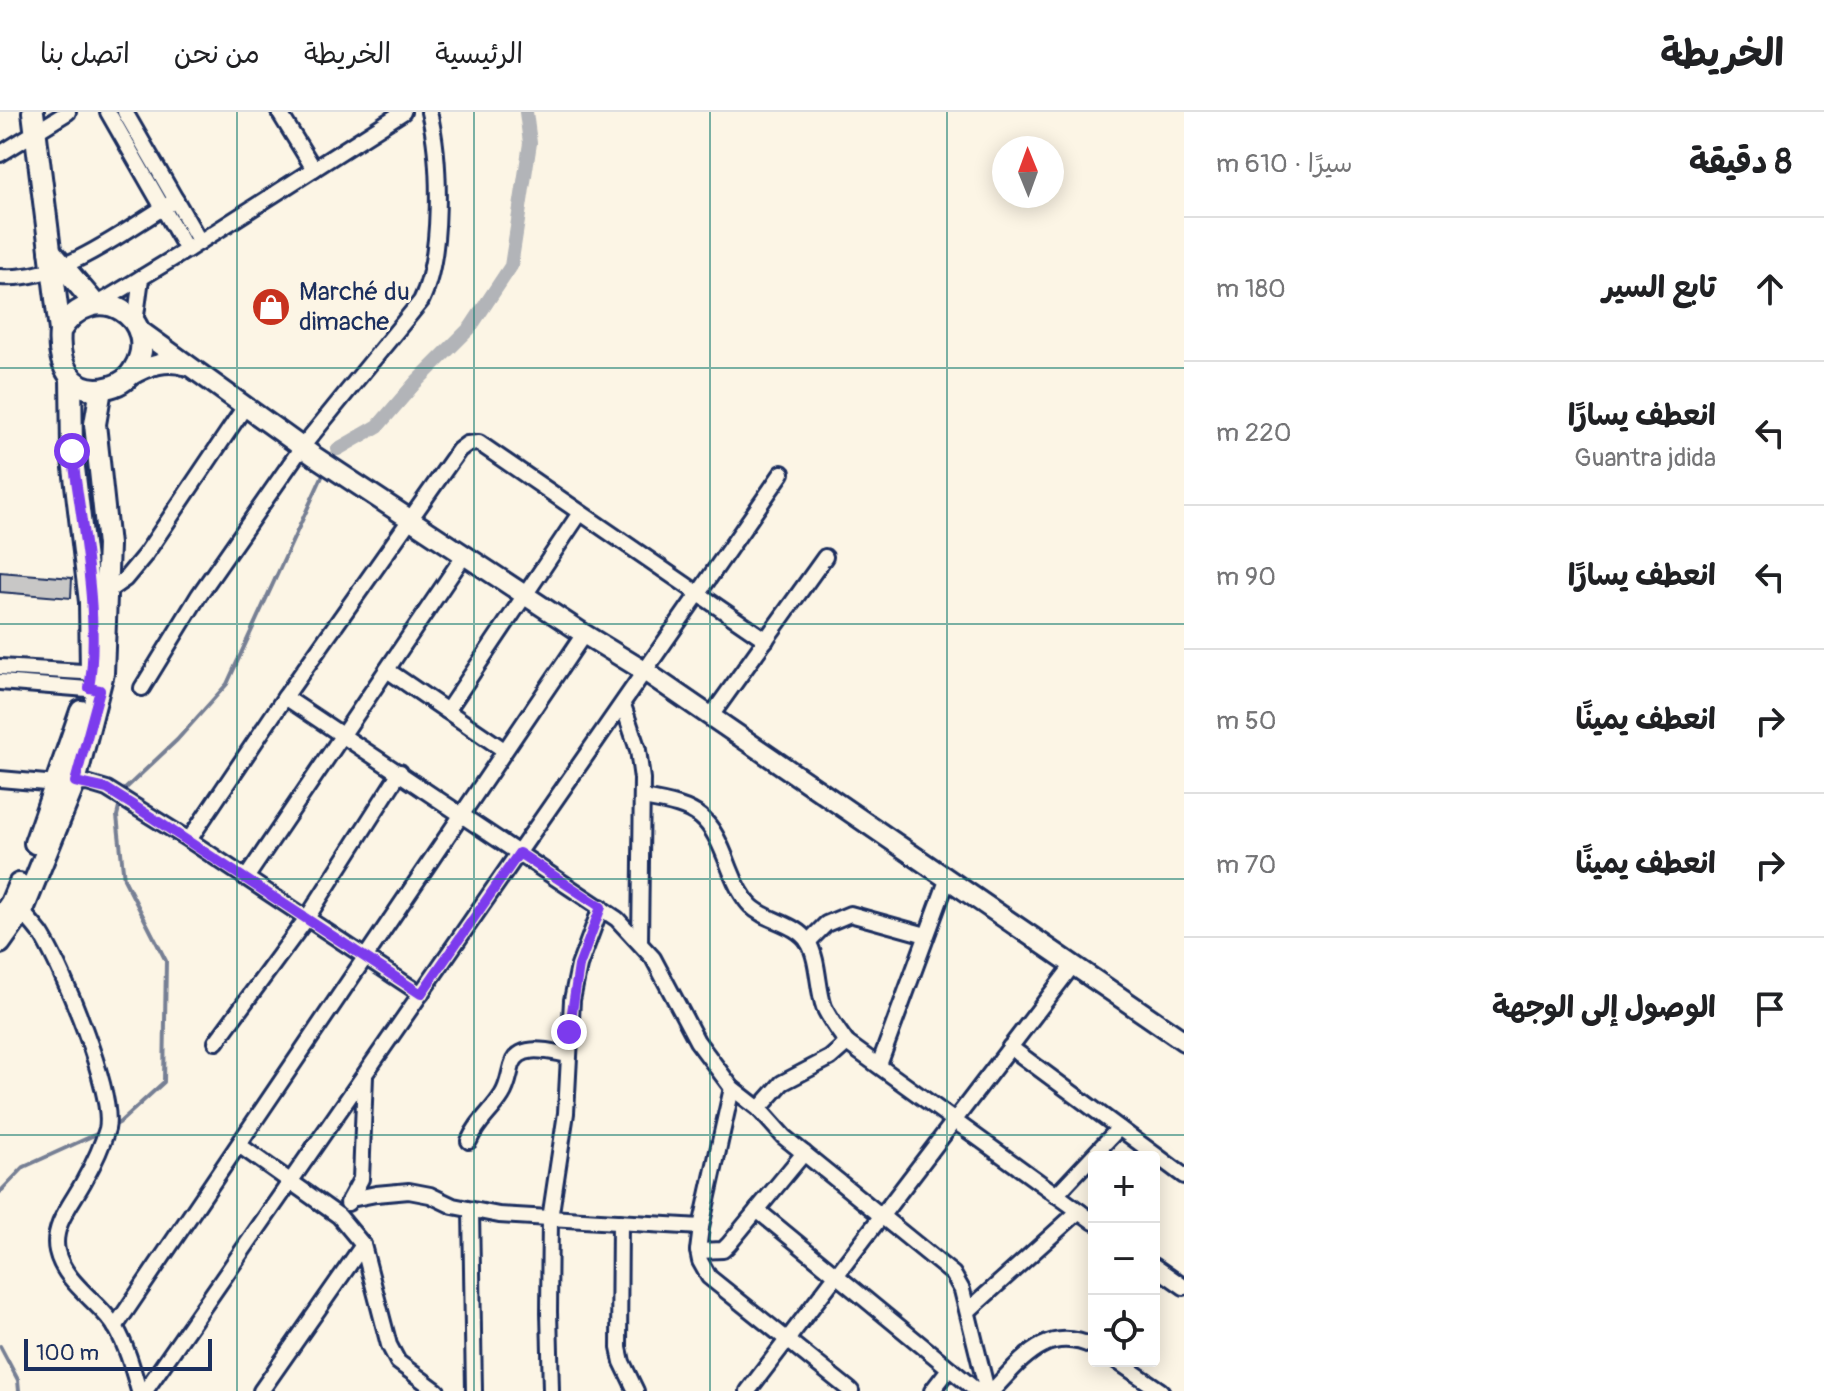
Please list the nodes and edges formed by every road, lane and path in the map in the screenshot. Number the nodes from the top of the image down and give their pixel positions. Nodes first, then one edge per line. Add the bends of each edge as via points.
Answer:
1 (68, 112) edge
2 (279, 112) edge
3 (403, 112) edge
4 (429, 112) edge
5 (115, 113) edge
6 (34, 122) edge
7 (0, 154) edge
8 (314, 169) junction
9 (169, 203) junction
10 (178, 219) junction
11 (200, 242) junction
12 (187, 250) junction
13 (55, 263) junction
14 (0, 277) edge
15 (141, 278) junction
16 (96, 304) junction
17 (137, 326) junction
18 (60, 331) junction
19 (196, 368) junction
20 (130, 376) junction
21 (71, 377) junction
22 (101, 389) junction
23 (246, 405) junction
24 (308, 451) junction
25 (782, 473) dead end
26 (580, 513) junction
27 (410, 517) junction
28 (465, 554) junction
29 (825, 557) dead end
30 (699, 594) junction
31 (525, 595) junction
32 (99, 597) junction
33 (584, 634) junction
34 (766, 640) junction
35 (0, 667) edge
36 (387, 670) junction
37 (646, 672) junction
38 (96, 681) junction
39 (0, 682) edge
40 (142, 688) dead end
41 (285, 697) junction
42 (623, 705) junction
43 (447, 711) junction
44 (711, 716) junction
45 (343, 735) junction
46 (504, 750) junction
47 (400, 772) junction
48 (0, 779) edge
49 (66, 783) junction
50 (643, 798) junction
51 (462, 813) junction
52 (189, 840) junction
53 (519, 853) junction
54 (246, 878) junction
55 (948, 878) junction
56 (601, 907) junction
57 (11, 911) edge
58 (307, 918) junction
59 (926, 935) junction
60 (640, 942) junction
61 (808, 942) junction
62 (0, 943) edge
63 (365, 957) junction
64 (1073, 965) junction
65 (421, 994) junction
66 (1184, 1041) edge
67 (216, 1042) dead end
68 (847, 1043) junction
69 (1010, 1047) junction
70 (569, 1055) junction
71 (879, 1065) junction
72 (365, 1075) junction
73 (732, 1088) junction
74 (759, 1109) junction
75 (953, 1121) junction
76 (1119, 1128) junction
77 (469, 1141) dead end
78 (239, 1145) junction
79 (804, 1153) junction
80 (1184, 1176) edge
81 (290, 1182) junction
82 (1056, 1195) junction
83 (351, 1199) junction
84 (471, 1210) junction
85 (757, 1210) junction
86 (1079, 1211) junction
87 (339, 1216) junction
88 (883, 1216) junction
89 (1088, 1218) edge
90 (550, 1219) junction
91 (620, 1222) junction
92 (701, 1227) junction
93 (363, 1245) junction
94 (698, 1251) junction
95 (1160, 1270) edge
96 (836, 1276) junction
97 (1184, 1287) edge
98 (968, 1311) junction
99 (115, 1327) junction
100 (787, 1339) junction
101 (1088, 1345) edge
102 (1126, 1367) edge
103 (949, 1369) junction
104 (142, 1391) edge
105 (261, 1391) edge
106 (435, 1391) edge
107 (474, 1391) edge
108 (551, 1391) edge
109 (636, 1391) edge
110 (748, 1391) edge
111 (851, 1391) edge
112 (932, 1391) edge
113 (977, 1391) edge
114 (989, 1391) edge
115 (1161, 1391) edge

1 - 6 street
2 - 8 street
3 - 8 street
4 - 24 street via 438,171 432,276 421,301
5 - 9 street
6 - 7 street
6 - 13 main road
8 - 11 street
9 - 10 street
9 - 13 street
10 - 11 street
10 - 12 street
11 - 12 street
12 - 15 street
13 - 14 street via 15,278
13 - 16 main road
13 - 18 main road
15 - 16 street
15 - 17 street
16 - 17 main road via 112,306
16 - 18 main road via 80,309
17 - 19 street
17 - 20 main road via 142,345
18 - 21 main road via 61,364
19 - 20 street via 162,363
19 - 23 street
20 - 22 main road
21 - 22 main road
21 - 32 main road via 72,451
22 - 32 main road via 95,424 108,545
23 - 24 street
23 - 32 street via 145,555 125,579
24 - 27 street
24 - 40 street via 199,595
25 - 30 street
26 - 27 street via 479,443 459,450
26 - 30 street
26 - 31 street
27 - 28 street
27 - 41 street
28 - 31 street
28 - 36 street
29 - 34 street
30 - 34 street
30 - 37 street
31 - 33 street
31 - 43 street
32 - 38 main road
33 - 37 street
33 - 46 street
34 - 44 street
35 - 38 street
36 - 43 street
36 - 45 street
37 - 42 street
37 - 44 street
38 - 39 street
38 - 49 main road
41 - 45 street
41 - 52 street
42 - 50 street via 638,750
42 - 53 street
43 - 46 street
44 - 55 street
45 - 47 street
45 - 54 street
46 - 51 street
47 - 51 street
47 - 58 street
48 - 49 street
49 - 52 street via 107,789
49 - 57 main road
50 - 60 street
50 - 61 street via 692,809 707,821 747,902
51 - 53 street
51 - 63 street
52 - 54 street
53 - 56 street
53 - 65 street
54 - 58 street
55 - 59 street
55 - 64 street
56 - 60 street
56 - 70 street via 579,966
57 - 62 main road
57 - 99 street via 40,933 57,963 103,1085 108,1125 85,1181 63,1215 56,1251 69,1276
58 - 63 street
58 - 67 street
59 - 61 street via 850,914 826,924
59 - 71 street
60 - 73 street via 697,1041
61 - 68 street via 824,1007
63 - 65 street
63 - 78 street
64 - 66 street
64 - 69 street
65 - 72 street
68 - 71 street
68 - 74 street via 782,1083
69 - 75 street
69 - 76 street
70 - 77 street via 519,1054 500,1098
70 - 90 street
71 - 75 street
72 - 81 street
72 - 83 street via 363,1163
73 - 74 street
73 - 92 street
74 - 79 street
75 - 82 street
75 - 88 street
76 - 80 street
76 - 82 street
78 - 81 street
78 - 99 street
79 - 85 street
79 - 88 street
81 - 87 street
81 - 104 street
82 - 86 street
83 - 84 street via 409,1191
83 - 87 street
84 - 90 street
84 - 107 street
85 - 94 street via 723,1250
85 - 96 street
86 - 89 street
86 - 98 street
87 - 93 street
88 - 96 street
88 - 98 street via 953,1274
90 - 91 street
90 - 108 street
91 - 92 street
91 - 109 street via 619,1348
92 - 94 street
93 - 105 street
93 - 106 street via 389,1345 398,1362
94 - 100 street via 709,1277
95 - 97 street
96 - 100 street
96 - 103 street
98 - 114 street
99 - 104 street
100 - 110 street
100 - 111 street
101 - 114 street via 1070,1339 1051,1341
102 - 115 street
103 - 112 street
103 - 113 street

